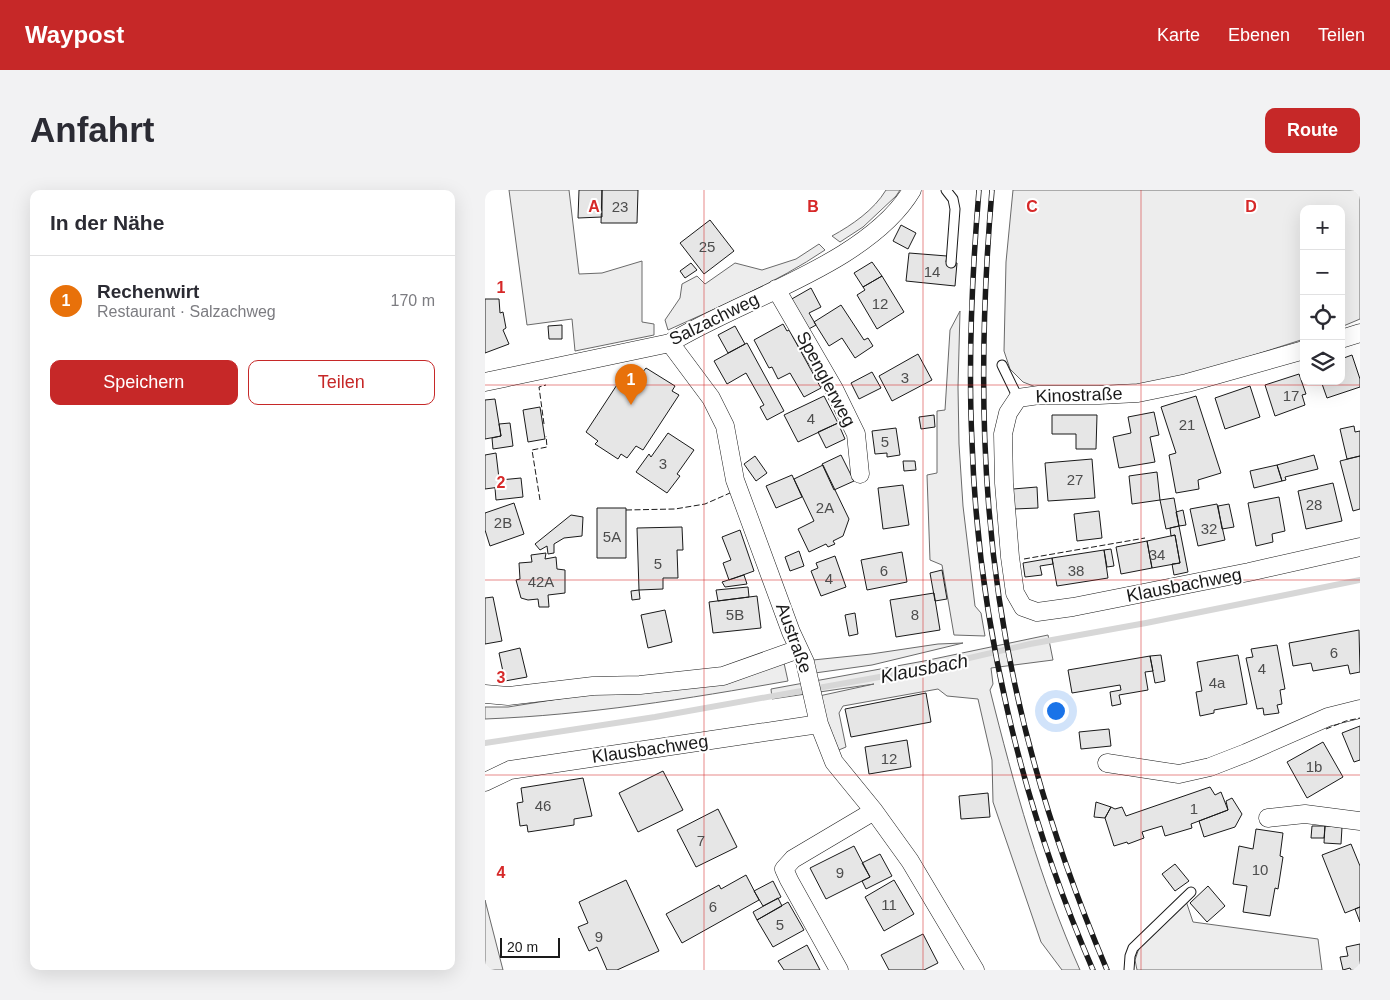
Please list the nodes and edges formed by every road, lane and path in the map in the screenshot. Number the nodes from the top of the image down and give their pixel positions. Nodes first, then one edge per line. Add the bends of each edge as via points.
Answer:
1 (912, 190) edge
2 (946, 190) edge
3 (951, 263) dead end
4 (776, 289) junction
5 (670, 343) junction
6 (1300, 351) edge
7 (1002, 365) dead end
8 (485, 382) edge
9 (1017, 398) junction
10 (860, 474) dead end
11 (1360, 547) edge
12 (1015, 594) joint
13 (802, 656) junction
14 (485, 694) edge
15 (1360, 709) edge
16 (818, 720) junction
17 (1107, 763) dead end
18 (485, 782) edge
19 (874, 811) junction
20 (1268, 818) dead end
21 (1360, 821) edge
22 (1191, 892) dead end
23 (839, 970) edge
24 (975, 970) edge
25 (1129, 970) edge

1 - 4 street, Salzachweg via 893,215 875,231 843,254
2 - 3 lane via 955,209
4 - 5 street, Salzachweg
4 - 10 street, Spenglerweg via 856,434
5 - 8 street, Salzachweg
5 - 13 street, Austraße via 711,398 725,426 735,480
6 - 9 street, Kinostraße via 1187,383 1138,393
7 - 9 lane
9 - 12 street, Kinostraße via 1008,413 1003,434 1004,482
11 - 12 street, Klausbachweg via 1249,572 1037,612 1023,607
13 - 14 street via 723,676 508,696
13 - 16 street, Austraße
15 - 17 street via 1328,716 1246,754 1179,774
16 - 18 street, Klausbachweg via 509,770
16 - 19 street, Austraße via 834,762
19 - 23 street via 793,859 785,869
19 - 24 street, Austraße via 910,860
20 - 21 street via 1305,814
22 - 25 lane via 1133,948

